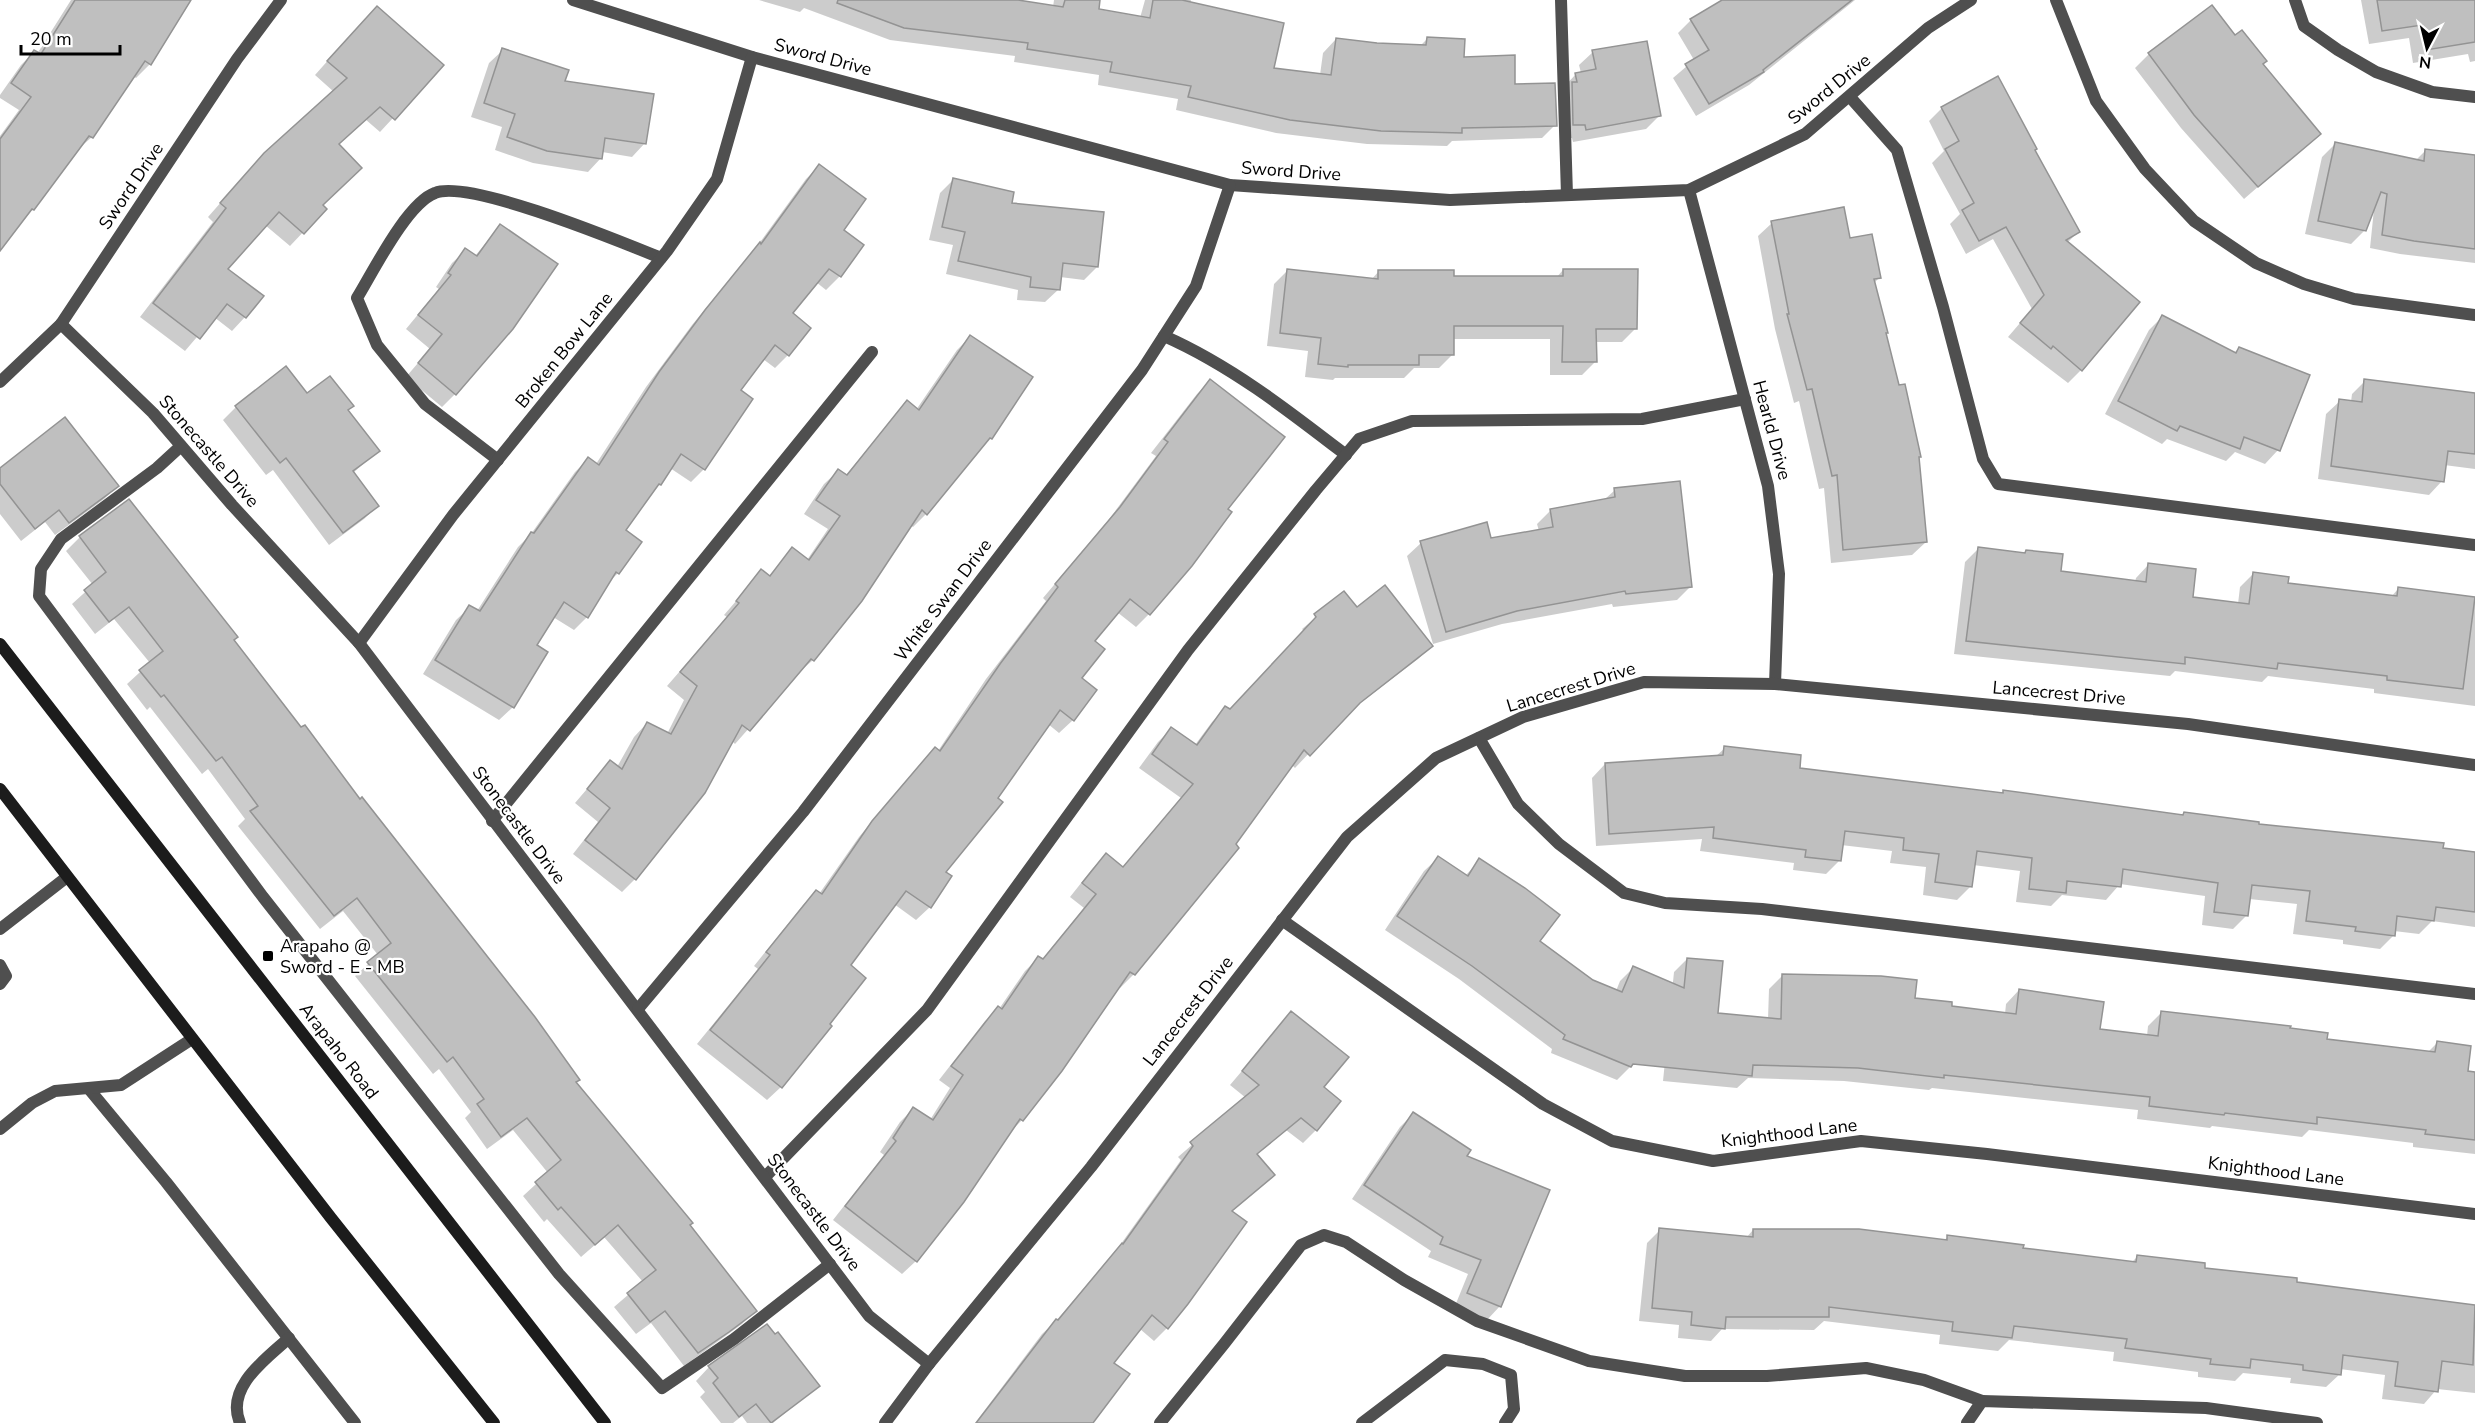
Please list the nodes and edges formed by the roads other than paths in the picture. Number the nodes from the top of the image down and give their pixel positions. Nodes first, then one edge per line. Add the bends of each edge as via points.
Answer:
1 (281, 0) edge
2 (573, 0) edge
3 (1561, 0) edge
4 (1971, 0) edge
5 (2056, 0) edge
6 (2295, 0) edge
7 (752, 57) junction
8 (1850, 97) junction
9 (2475, 97) edge
10 (1230, 185) junction
11 (1689, 190) junction
12 (1567, 195) junction
13 (661, 258) junction
14 (2475, 315) edge
15 (61, 324) junction
16 (1164, 336) junction
17 (872, 352) dead end
18 (0, 382) edge
19 (1745, 399) junction
20 (181, 446) junction
21 (1346, 455) junction
22 (498, 460) junction
23 (2475, 545) edge
24 (359, 643) junction
25 (0, 644) edge
26 (1775, 684) junction
27 (1479, 738) junction
28 (2475, 765) edge
29 (0, 789) edge
30 (492, 821) junction
31 (67, 876) junction
32 (1282, 920) junction
33 (0, 929) edge
34 (0, 965) edge
35 (0, 984) edge
36 (2475, 994) edge
37 (639, 1010) junction
38 (192, 1039) junction
39 (89, 1089) junction
40 (0, 1129) edge
41 (765, 1177) junction
42 (2475, 1214) edge
43 (830, 1264) junction
44 (289, 1338) junction
45 (929, 1364) junction
46 (1982, 1401) junction
47 (240, 1423) edge
48 (355, 1423) edge
49 (494, 1423) edge
50 (605, 1423) edge
51 (885, 1423) edge
52 (1160, 1423) edge
53 (1362, 1423) edge
54 (1505, 1423) edge
55 (1967, 1423) edge
56 (2318, 1423) edge

1 - 15 street, Sword Drive via 237,59
2 - 7 street, Sword Drive
3 - 12 street
4 - 8 street, Sword Drive via 1928,28
5 - 14 street via 2096,101 2145,169 2194,221 2256,263 2304,284 2354,299
6 - 9 street via 2304,26 2376,72 2432,92
7 - 10 street, Sword Drive
7 - 13 street, Broken Bow Lane via 717,179
8 - 11 street, Sword Drive via 1804,134
8 - 23 street via 1897,150 1983,459 1998,484
10 - 12 street, Sword Drive via 1450,200
10 - 16 street, White Swan Drive via 1196,286
11 - 12 street, Sword Drive
11 - 19 street, Hearld Drive
13 - 22 street, Broken Bow Lane
13 - 22 street via 571,222 470,192 435,192 410,212 357,298 377,345 425,404
15 - 18 street, Sword Drive
15 - 20 street, Stonecastle Drive via 153,413
16 - 21 street via 1191,348 1284,407
16 - 37 street, White Swan Drive via 1142,370 803,812
17 - 30 street
19 - 21 street via 1642,419 1412,421 1359,439
19 - 26 street, Hearld Drive via 1768,486 1779,574
20 - 24 street, Stonecastle Drive
20 - 43 street via 61,539 41,569 39,596 263,897 559,1274 662,1388 734,1339
21 - 41 street via 1188,650 927,1010
22 - 24 street, Broken Bow Lane
24 - 30 street, Stonecastle Drive
25 - 50 main road, Arapaho Road
26 - 27 street, Lancecrest Drive via 1644,682 1523,717
26 - 28 street, Lancecrest Drive via 2188,724
27 - 32 street, Lancecrest Drive via 1436,758 1347,837
27 - 36 street via 1518,804 1559,844 1624,893 1665,903 1762,909
29 - 31 main road
30 - 37 street, Stonecastle Drive
31 - 33 street
31 - 38 main road
32 - 42 street, Knighthood Lane via 1543,1104 1612,1141 1713,1161 1861,1141
32 - 45 street, Lancecrest Drive via 1091,1167
34 - 35 street via 6,976
37 - 41 street, Stonecastle Drive
38 - 39 street via 121,1085
38 - 49 main road
39 - 40 street via 55,1091 32,1103
39 - 44 street
41 - 43 street, Stonecastle Drive
43 - 45 street, Stonecastle Drive via 869,1316
44 - 47 street via 253,1370 237,1397
44 - 48 street
45 - 51 street, Lancecrest Drive
46 - 52 street via 1924,1380 1866,1368 1767,1376 1685,1376 1589,1361 1477,1321 1346,1242 1323,1235 1301,1245
46 - 55 street
46 - 56 street via 2206,1408
53 - 54 street via 1445,1360 1483,1364 1511,1375 1514,1409

